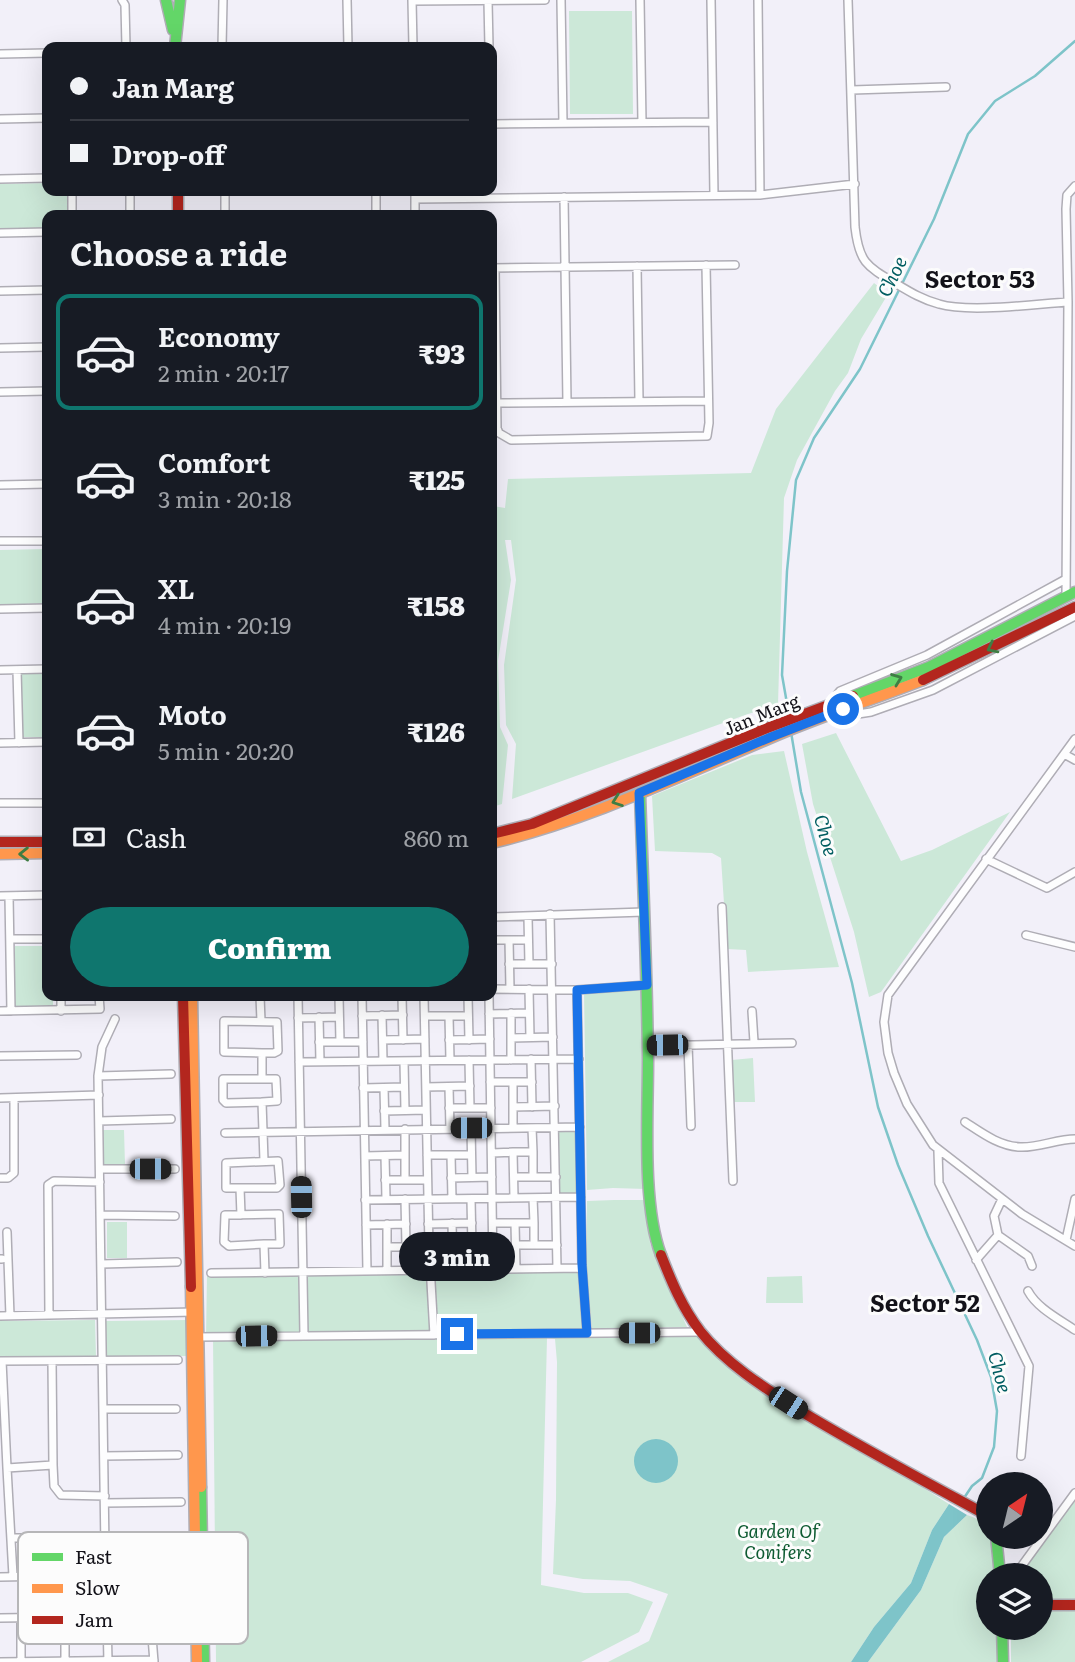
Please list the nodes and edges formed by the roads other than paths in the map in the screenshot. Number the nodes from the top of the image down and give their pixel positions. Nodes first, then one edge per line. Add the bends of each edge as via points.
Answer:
1 (122, 0) edge
2 (166, 0) edge
3 (180, 0) edge
4 (223, 0) edge
5 (347, 0) edge
6 (545, 0) edge
7 (561, 0) edge
8 (640, 0) edge
9 (711, 0) edge
10 (758, 0) edge
11 (848, 0) edge
12 (412, 1) edge
13 (488, 1) edge
14 (126, 42) edge
15 (175, 42) edge
16 (222, 42) edge
17 (348, 42) edge
18 (413, 42) edge
19 (489, 42) edge
20 (42, 53) edge
21 (0, 54) edge
22 (946, 87) dead end
23 (852, 90) junction
24 (42, 118) edge
25 (0, 119) edge
26 (642, 122) junction
27 (713, 122) junction
28 (563, 123) junction
29 (497, 124) edge
30 (42, 178) edge
31 (0, 179) edge
32 (855, 184) junction
33 (1075, 186) edge
34 (497, 194) edge
35 (714, 195) junction
36 (761, 195) junction
37 (564, 197) junction
38 (42, 232) edge
39 (0, 233) edge
40 (706, 265) junction
41 (736, 265) dead end
42 (637, 266) junction
43 (565, 267) junction
44 (497, 268) edge
45 (0, 290) edge
46 (42, 290) edge
47 (1068, 302) junction
48 (42, 347) edge
49 (0, 348) edge
50 (42, 391) edge
51 (0, 392) edge
52 (639, 401) junction
53 (708, 401) junction
54 (567, 402) junction
55 (497, 403) joint
56 (1065, 464) junction
57 (1075, 464) edge
58 (42, 484) edge
59 (0, 485) edge
60 (0, 541) edge
61 (42, 541) edge
62 (1066, 579) junction
63 (1071, 594) edge
64 (1075, 607) edge
65 (42, 608) edge
66 (0, 609) edge
67 (1075, 617) edge
68 (42, 669) edge
69 (0, 670) edge
70 (18, 670) junction
71 (828, 705) junction
72 (843, 709) junction
73 (813, 716) junction
74 (769, 733) junction
75 (1075, 739) edge
76 (42, 742) edge
77 (0, 743) edge
78 (19, 743) junction
79 (1064, 754) junction
80 (1075, 760) edge
81 (639, 793) junction
82 (0, 803) edge
83 (42, 803) edge
84 (497, 833) edge
85 (0, 842) edge
86 (42, 842) edge
87 (497, 842) edge
88 (42, 853) edge
89 (0, 854) edge
90 (986, 859) junction
91 (1075, 872) edge
92 (42, 895) edge
93 (0, 896) edge
94 (9, 896) junction
95 (722, 907) dead end
96 (644, 912) junction
97 (550, 914) junction
98 (497, 917) edge
99 (528, 917) junction
100 (1027, 935) dead end
101 (10, 939) junction
102 (42, 939) edge
103 (497, 940) edge
104 (509, 940) junction
105 (528, 940) junction
106 (1075, 947) edge
107 (509, 964) junction
108 (529, 964) junction
109 (552, 964) junction
110 (647, 985) junction
111 (497, 989) edge
112 (509, 989) junction
113 (529, 989) junction
114 (552, 990) junction
115 (577, 990) junction
116 (61, 1001) edge
117 (100, 1001) edge
118 (183, 1001) edge
119 (192, 1001) edge
120 (260, 1001) edge
121 (298, 1001) edge
122 (339, 1001) edge
123 (362, 1001) edge
124 (402, 1001) edge
125 (424, 1001) edge
126 (468, 1001) edge
127 (489, 1001) edge
128 (0, 1011) edge
129 (11, 1011) junction
130 (61, 1011) junction
131 (752, 1011) dead end
132 (510, 1013) junction
133 (529, 1013) junction
134 (489, 1014) junction
135 (383, 1015) junction
136 (403, 1015) junction
137 (362, 1016) junction
138 (425, 1016) junction
139 (449, 1016) junction
140 (468, 1016) junction
141 (298, 1017) junction
142 (319, 1017) junction
143 (339, 1017) junction
144 (115, 1020) dead end
145 (261, 1021) junction
146 (530, 1037) junction
147 (553, 1037) junction
148 (511, 1038) junction
149 (425, 1039) junction
150 (490, 1039) junction
151 (383, 1040) junction
152 (403, 1040) junction
153 (449, 1040) junction
154 (469, 1040) junction
155 (319, 1042) junction
156 (340, 1042) junction
157 (363, 1042) junction
158 (754, 1042) junction
159 (728, 1043) junction
160 (792, 1043) dead end
161 (688, 1045) junction
162 (647, 1046) junction
163 (262, 1053) junction
164 (77, 1055) dead end
165 (0, 1056) edge
166 (531, 1059) junction
167 (554, 1059) junction
168 (579, 1059) junction
169 (450, 1060) junction
170 (469, 1060) junction
171 (490, 1060) junction
172 (511, 1060) junction
173 (363, 1061) junction
174 (383, 1061) junction
175 (404, 1061) junction
176 (425, 1061) junction
177 (299, 1062) junction
178 (320, 1062) junction
179 (171, 1074) dead end
180 (98, 1076) junction
181 (262, 1078) junction
182 (491, 1082) junction
183 (513, 1082) junction
184 (532, 1082) junction
185 (470, 1086) junction
186 (404, 1087) junction
187 (426, 1087) junction
188 (449, 1087) junction
189 (363, 1088) junction
190 (384, 1088) junction
191 (99, 1094) junction
192 (0, 1098) edge
193 (14, 1098) junction
194 (262, 1102) junction
195 (513, 1107) junction
196 (532, 1107) junction
197 (555, 1107) junction
198 (449, 1108) junction
199 (470, 1108) junction
200 (491, 1108) junction
201 (405, 1110) junction
202 (426, 1110) junction
203 (384, 1111) junction
204 (171, 1119) dead end
205 (99, 1121) junction
206 (965, 1122) dead end
207 (691, 1126) dead end
208 (555, 1127) junction
209 (580, 1127) junction
210 (471, 1128) junction
211 (491, 1128) junction
212 (513, 1128) junction
213 (532, 1128) junction
214 (384, 1129) junction
215 (405, 1129) junction
216 (427, 1129) junction
217 (450, 1129) junction
218 (364, 1130) junction
219 (263, 1132) junction
220 (300, 1132) junction
221 (225, 1133) dead end
222 (1075, 1139) edge
223 (938, 1150) junction
224 (513, 1152) junction
225 (533, 1152) junction
226 (492, 1153) junction
227 (405, 1155) junction
228 (427, 1155) junction
229 (451, 1155) junction
230 (471, 1155) junction
231 (365, 1156) junction
232 (385, 1156) junction
233 (264, 1161) junction
234 (175, 1169) dead end
235 (100, 1170) junction
236 (472, 1177) junction
237 (492, 1177) junction
238 (514, 1177) junction
239 (533, 1177) junction
240 (556, 1177) junction
241 (0, 1178) edge
242 (451, 1178) junction
243 (386, 1180) junction
244 (405, 1180) junction
245 (428, 1180) junction
246 (733, 1181) dead end
247 (100, 1182) junction
248 (240, 1188) junction
249 (556, 1197) junction
250 (581, 1197) junction
251 (492, 1198) junction
252 (514, 1198) junction
253 (533, 1198) junction
254 (386, 1199) junction
255 (405, 1199) junction
256 (428, 1199) junction
257 (452, 1199) junction
258 (471, 1199) junction
259 (1002, 1199) junction
260 (1075, 1199) edge
261 (365, 1200) junction
262 (100, 1215) junction
263 (241, 1215) junction
264 (175, 1216) dead end
265 (452, 1223) junction
266 (472, 1223) junction
267 (493, 1223) junction
268 (515, 1223) junction
269 (534, 1223) junction
270 (387, 1224) junction
271 (406, 1224) junction
272 (428, 1224) junction
273 (366, 1225) junction
274 (7, 1232) dead end
275 (998, 1235) junction
276 (1066, 1240) junction
277 (264, 1244) junction
278 (515, 1245) junction
279 (534, 1245) junction
280 (557, 1245) junction
281 (493, 1246) junction
282 (1075, 1246) edge
283 (387, 1247) junction
284 (406, 1247) junction
285 (429, 1247) junction
286 (453, 1247) junction
287 (472, 1247) junction
288 (976, 1260) junction
289 (177, 1262) dead end
290 (102, 1264) junction
291 (1032, 1266) dead end
292 (453, 1268) junction
293 (494, 1268) junction
294 (516, 1268) junction
295 (557, 1268) junction
296 (582, 1268) junction
297 (429, 1269) junction
298 (387, 1270) junction
299 (367, 1271) junction
300 (211, 1273) dead end
301 (265, 1273) junction
302 (304, 1273) junction
303 (1028, 1291) dead end
304 (195, 1312) junction
305 (102, 1314) junction
306 (49, 1315) junction
307 (0, 1316) edge
308 (10, 1316) junction
309 (1075, 1330) edge
310 (701, 1332) junction
311 (587, 1333) junction
312 (304, 1335) junction
313 (435, 1335) junction
314 (195, 1337) junction
315 (103, 1360) junction
316 (178, 1360) dead end
317 (52, 1361) junction
318 (1, 1362) edge
319 (103, 1409) junction
320 (176, 1409) dead end
321 (178, 1455) dead end
322 (104, 1456) junction
323 (1021, 1456) dead end
324 (53, 1465) junction
325 (7, 1468) junction
326 (0, 1485) edge
327 (9, 1485) junction
328 (1075, 1493) edge
329 (105, 1499) junction
330 (181, 1502) dead end
331 (976, 1509) edge
332 (105, 1532) edge
333 (196, 1532) edge
334 (200, 1532) edge
335 (13, 1538) junction
336 (18, 1538) edge
337 (1024, 1563) edge
338 (13, 1576) junction
339 (18, 1576) edge
340 (0, 1577) edge
341 (1053, 1605) edge
342 (1075, 1605) edge
343 (0, 1618) edge
344 (18, 1618) edge
345 (1002, 1640) edge
346 (21, 1644) edge
347 (65, 1644) edge
348 (197, 1644) edge
349 (204, 1644) edge
350 (108, 1661) edge
351 (154, 1661) edge
352 (0, 1662) edge
353 (21, 1662) edge
354 (65, 1662) edge
355 (197, 1662) edge
356 (204, 1662) edge
357 (1003, 1662) edge

1 - 14 street
2 - 15 main road
3 - 15 main road
4 - 16 street
5 - 17 street
6 - 13 street
7 - 28 street
8 - 26 street
9 - 27 street
10 - 36 street
11 - 23 street
12 - 13 street
12 - 18 street
13 - 19 street
20 - 21 street
22 - 23 street
23 - 32 street
24 - 25 street
26 - 27 street
26 - 28 street
27 - 35 street
28 - 29 street
30 - 31 street
32 - 36 street
32 - 47 street via 858,252 870,269 919,297 964,307
33 - 47 street via 1067,195 1066,209
34 - 37 street
35 - 36 street
35 - 37 street
37 - 43 street
38 - 39 street
40 - 41 street
40 - 42 street
40 - 53 street
42 - 43 street
42 - 52 street
43 - 44 street
43 - 54 street
45 - 46 street
47 - 56 street
48 - 49 street
50 - 51 street
52 - 53 street
52 - 54 street
53 - 55 street via 709,433 703,437 511,440 497,428
54 - 55 street
56 - 57 street
56 - 62 street
58 - 59 street
60 - 61 street
62 - 63 street
62 - 71 street via 928,655 840,691
71 -> 63 main road, Jan Marg via 929,667
64 -> 72 main road, Jan Marg via 935,676
65 - 66 street
67 - 72 street via 933,690 858,715
68 - 70 street
69 - 70 street
70 - 78 street
71 - 73 main road, Jan Marg
72 - 73 main road, Jan Marg
73 - 74 main road, Jan Marg
74 - 81 main road, Jan Marg
74 - 84 main road, Jan Marg via 532,824
75 - 79 street
76 - 78 street
77 - 78 street
79 - 80 street
79 - 90 street
81 -> 87 main road, Jan Marg
81 - 96 main road
82 - 83 street
85 - 86 main road
88 -> 89 main road
90 - 91 street via 1047,888
90 - 223 street via 885,1002 884,1022 894,1073 915,1118
92 - 94 street
93 - 94 street
94 - 101 street
95 - 159 street
96 - 97 street
96 - 110 main road
97 - 99 street
97 - 109 street
98 - 99 street
99 - 105 street
100 - 106 street
101 - 102 street
101 - 129 street
103 - 104 street
104 - 105 street
104 - 107 street
105 - 108 street
107 - 108 street
107 - 112 street
108 - 109 street
109 - 114 street
110 - 115 street
110 - 162 main road
111 - 112 street
112 - 113 street
113 - 114 street
113 - 133 street
114 - 115 street
114 - 147 street
115 - 168 street
116 - 130 street
117 - 130 street via 100,1009
118 - 304 main road
119 - 304 main road
120 - 145 street
121 - 141 street
122 - 143 street
123 - 137 street
124 - 136 street
125 - 138 street
126 - 140 street
127 - 134 street
128 - 129 street
129 - 130 street
131 - 158 street
132 - 133 street
132 - 134 street
132 - 148 street
133 - 146 street
134 - 150 street
135 - 136 street
135 - 137 street
135 - 151 street
136 - 152 street
137 - 157 street
138 - 139 street
138 - 149 street
139 - 140 street
139 - 153 street
140 - 154 street
141 - 142 street
141 - 177 street
142 - 143 street
142 - 155 street
143 - 156 street
144 - 180 street via 102,1047
145 - 163 street via 277,1022 278,1051
145 - 163 street via 224,1021 223,1049 227,1053
146 - 147 street
146 - 148 street
147 - 167 street
148 - 172 street
149 - 152 street
149 - 176 street
150 - 154 street
150 - 171 street
151 - 152 street
151 - 174 street
153 - 154 street
153 - 169 street
155 - 156 street
155 - 178 street
156 - 157 street
157 - 173 street
158 - 159 street
158 - 160 street
159 - 161 street
159 - 246 street
161 - 162 street
161 - 207 street
162 - 310 main road via 654,1236 677,1296
163 - 181 street
164 - 165 street
166 - 167 street
166 - 172 street
166 - 184 street
167 - 168 street
167 - 197 street
168 - 209 street
169 - 170 street
169 - 176 street
170 - 171 street
170 - 185 street
171 - 172 street
171 - 182 street
173 - 174 street
173 - 178 street
173 - 189 street
174 - 175 street
175 - 176 street
175 - 186 street
176 - 187 street
177 - 178 street
177 - 220 street
179 - 180 street
180 - 191 street
181 - 194 street via 278,1080 278,1100
181 - 194 street via 225,1078 222,1082 226,1104
182 - 183 street
182 - 200 street
183 - 184 street
183 - 195 street
184 - 196 street
185 - 188 street
185 - 199 street
186 - 190 street
186 - 201 street
187 - 188 street
187 - 202 street
188 - 198 street
189 - 190 street
189 - 218 street
190 - 203 street
191 - 193 street
191 - 205 street
192 - 193 street
193 - 241 street via 15,1173
194 - 219 street
195 - 196 street
195 - 212 street
196 - 197 street
197 - 208 street
198 - 199 street
198 - 217 street
199 - 200 street
200 - 211 street
201 - 202 street
201 - 203 street
202 - 216 street
203 - 214 street
204 - 205 street
205 - 235 street
206 - 222 street via 987,1137 1021,1147
208 - 209 street
208 - 213 street
208 - 240 street
209 - 250 street
210 - 211 street
210 - 217 street
210 - 230 street
211 - 212 street
211 - 226 street
212 - 213 street
213 - 225 street
214 - 215 street
214 - 218 street
215 - 216 street
215 - 227 street
216 - 217 street
216 - 228 street
218 - 220 street
218 - 231 street
219 - 220 street
219 - 221 street
219 - 233 street
220 - 302 street
223 - 259 street
223 - 288 street via 939,1183
224 - 225 street
224 - 226 street
224 - 238 street
225 - 239 street
226 - 237 street
227 - 232 street
227 - 244 street
228 - 229 street
228 - 245 street
229 - 230 street
229 - 242 street
230 - 236 street
231 - 232 street
231 - 261 street
232 - 243 street
233 - 248 street via 226,1163 226,1188
233 - 248 street via 278,1161 279,1186
234 - 235 street
235 - 247 street
236 - 237 street
236 - 242 street
237 - 251 street
238 - 239 street
238 - 252 street
239 - 240 street
240 - 249 street
242 - 257 street
243 - 244 street
243 - 254 street
244 - 245 street
245 - 256 street
247 - 262 street
247 - 306 street via 54,1181 48,1185
248 - 263 street
249 - 250 street
249 - 253 street
249 - 280 street
250 - 296 street
251 - 252 street
251 - 258 street
251 - 267 street
252 - 253 street
253 - 269 street
254 - 255 street
254 - 261 street
255 - 256 street
255 - 271 street
256 - 257 street
256 - 272 street
257 - 258 street
258 - 266 street
259 - 275 street via 994,1216
259 - 276 street
260 - 276 street
261 - 273 street
262 - 264 street
262 - 290 street
263 - 277 street via 279,1214 281,1241
263 - 277 street via 225,1215 224,1242
265 - 266 street
265 - 272 street
265 - 286 street
266 - 287 street
267 - 268 street
267 - 281 street
268 - 269 street
268 - 278 street
269 - 279 street
270 - 271 street
270 - 273 street
270 - 283 street
271 - 284 street
272 - 285 street
273 - 299 street
274 - 308 street
275 - 288 street
275 - 291 street via 1028,1256
276 - 282 street
277 - 301 street
278 - 279 street
278 - 294 street
279 - 280 street
280 - 295 street
281 - 287 street
281 - 293 street
283 - 284 street
283 - 298 street
284 - 285 street
285 - 297 street
286 - 287 street
286 - 292 street
288 - 323 street via 1029,1366
289 - 290 street
290 - 305 street
292 - 293 street
292 - 297 street
293 - 294 street
294 - 295 street
295 - 296 street
296 - 311 street
297 - 298 street
297 - 313 street
298 - 299 street
299 - 302 street
300 - 301 street
301 - 302 street
302 - 312 street
303 - 309 street
304 - 305 street
304 - 314 main road
305 - 306 street
305 - 315 street
306 - 308 street
307 - 308 street
310 - 311 street
310 - 331 main road via 769,1391
311 - 313 street
312 - 313 street
312 - 314 street
314 - 333 main road
314 - 334 main road
315 - 316 street
315 - 317 street
315 - 319 street
317 - 318 street
317 - 324 street
318 - 325 street
319 - 320 street
319 - 322 street
321 - 322 street
322 - 329 street
324 - 325 street
324 - 329 street via 54,1486 61,1495
325 - 327 street
326 - 327 street
327 - 335 street
328 - 337 street
329 - 330 street
329 - 332 street
335 - 336 street
335 - 338 street
338 - 339 street
338 - 340 street
341 - 342 main road
343 - 344 street
345 - 357 main road
346 - 353 street
347 - 354 street
348 - 355 main road
349 - 356 main road
350 - 351 street
350 - 354 street
352 - 353 street
353 - 354 street

